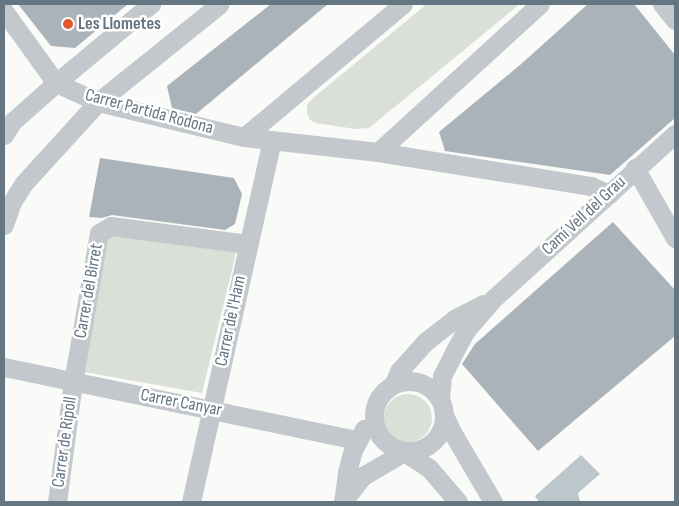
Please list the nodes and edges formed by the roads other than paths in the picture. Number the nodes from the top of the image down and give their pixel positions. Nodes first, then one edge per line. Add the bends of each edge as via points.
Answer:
1 (151, 4) edge
2 (220, 4) edge
3 (404, 4) edge
4 (540, 4) edge
5 (662, 4) edge
6 (4, 11) edge
7 (675, 20) edge
8 (56, 83) junction
9 (98, 102) junction
10 (4, 134) edge
11 (675, 134) edge
12 (244, 136) junction
13 (272, 140) junction
14 (378, 152) junction
15 (635, 168) junction
16 (609, 194) junction
17 (4, 224) edge
18 (675, 238) edge
19 (248, 244) junction
20 (493, 299) junction
21 (4, 367) edge
22 (73, 382) junction
23 (394, 384) junction
24 (442, 407) junction
25 (212, 408) junction
26 (373, 415) junction
27 (358, 440) junction
28 (404, 452) junction
29 (57, 502) edge
30 (191, 502) edge
31 (343, 502) edge
32 (458, 502) edge
33 (493, 502) edge

1 - 8 street
2 - 9 street
3 - 12 street
4 - 14 street
5 - 7 street
6 - 8 street, Carrer Partida Rodona
8 - 9 street, Carrer Partida Rodona
8 - 10 street via 12,122
9 - 12 street, Carrer Partida Rodona
9 - 17 street via 24,183
11 - 15 street, Camí Vell del Grau
12 - 13 street, Carrer Partida Rodona
13 - 14 street, Carrer Partida Rodona
13 - 19 street, Carrer de l'Ham
14 - 16 street, Carrer Partida Rodona via 591,186
15 - 16 street, Camí Vell del Grau
15 - 18 street
16 - 20 street, Camí Vell del Grau
19 - 22 street, Carrer del Birret via 111,226 99,233
19 - 25 street, Carrer de l'Ham
20 - 23 street, Camí Vell del Grau via 454,319 425,342 399,372
20 - 24 street, Camí Vell del Grau via 467,329 442,376
21 - 22 street, Carrer Canyar
22 - 25 street, Carrer Canyar
22 - 29 street, Carrer de Ripoll
23 - 24 street via 414,381 433,390
23 - 26 street via 379,397
24 - 28 street via 442,430 433,443 414,452
24 - 33 street via 452,432
25 - 27 street, Carrer Canyar
25 - 30 street, Carrer de l'Ham
26 - 27 street
26 - 28 street via 374,426 382,439 394,449
27 - 31 street via 347,472
28 - 31 street via 363,476
28 - 32 street via 429,468

